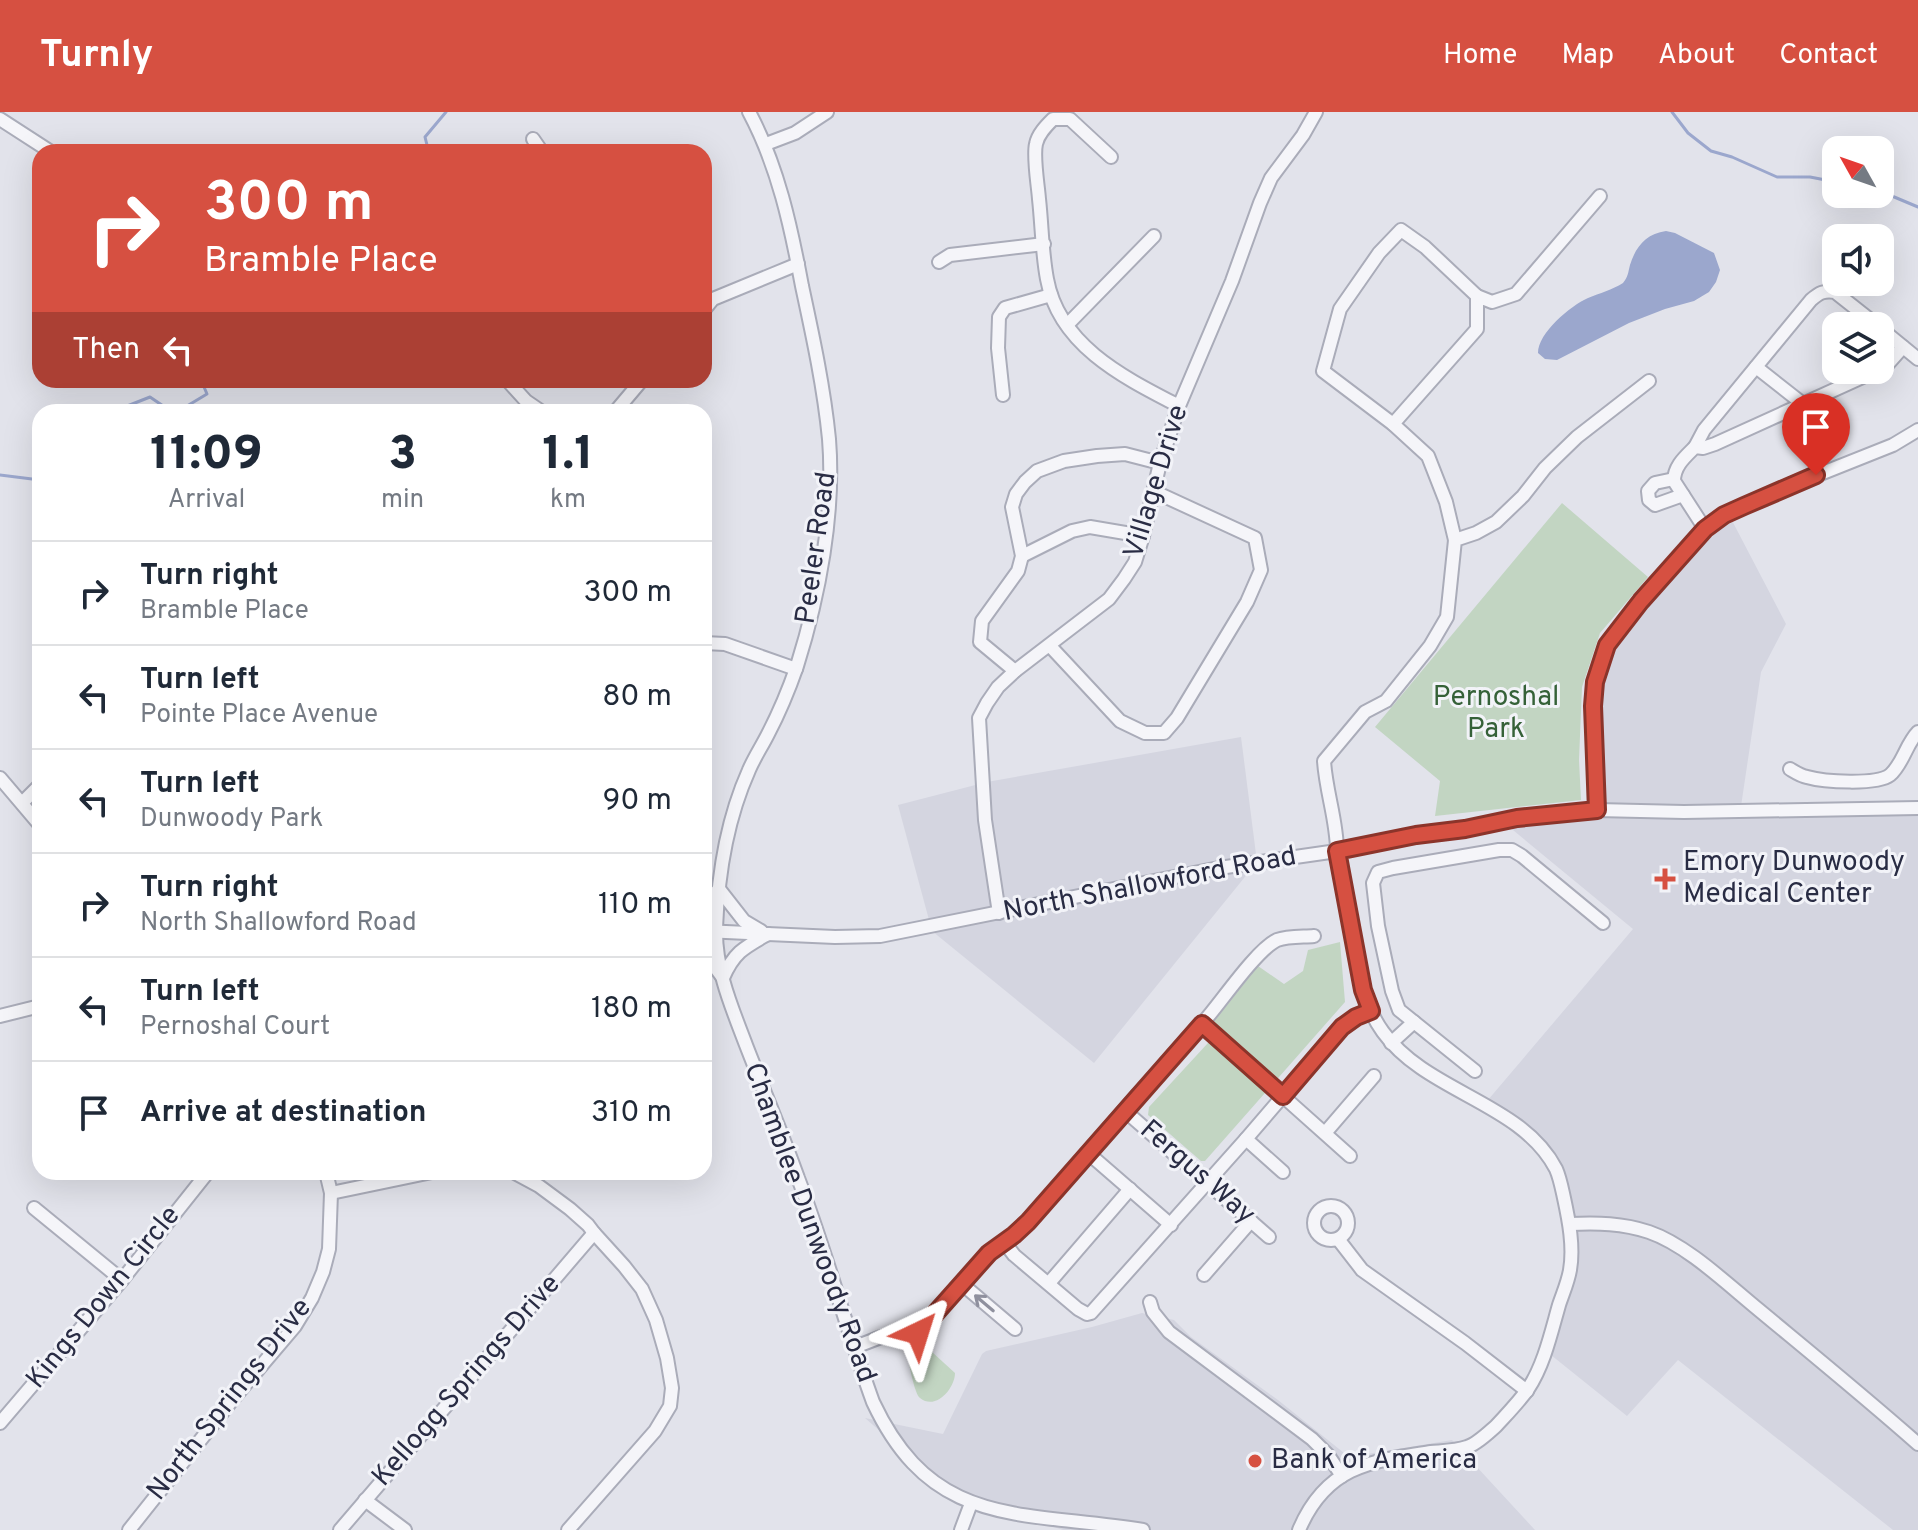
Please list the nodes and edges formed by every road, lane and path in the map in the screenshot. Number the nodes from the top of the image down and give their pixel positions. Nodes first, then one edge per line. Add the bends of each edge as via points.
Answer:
1 (749, 112) edge
2 (827, 112) edge
3 (1316, 112) edge
4 (0, 119) edge
5 (533, 139) dead end
6 (39, 144) edge
7 (536, 144) edge
8 (766, 144) junction
9 (1111, 157) dead end
10 (1600, 196) dead end
11 (1154, 236) dead end
12 (1044, 244) junction
13 (939, 262) dead end
14 (798, 264) junction
15 (712, 293) edge
16 (1051, 295) junction
17 (1477, 296) junction
18 (1860, 312) edge
19 (1067, 325) junction
20 (1894, 340) edge
21 (1903, 347) junction
22 (1894, 357) edge
23 (1918, 359) edge
24 (1756, 367) junction
25 (1649, 381) dead end
26 (1848, 384) edge
27 (514, 388) edge
28 (635, 388) edge
29 (1003, 395) dead end
30 (530, 404) edge
31 (622, 404) edge
32 (1803, 404) junction
33 (1179, 406) junction
34 (1393, 424) junction
35 (1918, 430) edge
36 (1695, 447) junction
37 (1160, 463) junction
38 (1674, 479) junction
39 (1153, 491) junction
40 (1683, 495) junction
41 (1705, 529) junction
42 (1143, 536) junction
43 (1455, 540) junction
44 (1022, 556) junction
45 (712, 643) edge
46 (1050, 646) junction
47 (796, 669) junction
48 (1015, 671) junction
49 (1918, 732) edge
50 (1790, 769) dead end
51 (0, 778) edge
52 (32, 793) edge
53 (22, 803) junction
54 (1918, 808) edge
55 (1597, 810) junction
56 (32, 815) edge
57 (1466, 842) junction
58 (1337, 851) junction
59 (719, 889) junction
60 (712, 896) edge
61 (999, 913) junction
62 (712, 922) edge
63 (1603, 923) dead end
64 (712, 931) edge
65 (768, 934) junction
66 (1314, 936) dead end
67 (712, 939) edge
68 (712, 963) edge
69 (723, 978) junction
70 (32, 1008) edge
71 (1371, 1011) junction
72 (0, 1016) edge
73 (1414, 1022) junction
74 (1202, 1024) junction
75 (1391, 1043) junction
76 (1475, 1071) dead end
77 (1374, 1076) dead end
78 (1283, 1096) junction
79 (1124, 1110) junction
80 (1325, 1133) junction
81 (1246, 1139) junction
82 (1088, 1153) junction
83 (1350, 1156) dead end
84 (1283, 1172) dead end
85 (202, 1180) edge
86 (328, 1180) edge
87 (394, 1180) edge
88 (528, 1180) edge
89 (1206, 1182) junction
90 (1130, 1189) junction
91 (331, 1193) junction
92 (34, 1208) dead end
93 (1251, 1221) junction
94 (1570, 1224) junction
95 (1171, 1225) junction
96 (594, 1233) junction
97 (1269, 1237) dead end
98 (1338, 1239) dead end
99 (1004, 1242) junction
100 (1204, 1275) dead end
101 (122, 1280) junction
102 (1049, 1283) junction
103 (962, 1284) junction
104 (1150, 1302) dead end
105 (1011, 1325) dead end
106 (855, 1347) junction
107 (1527, 1391) junction
108 (0, 1423) edge
109 (1918, 1444) edge
110 (1342, 1476) junction
111 (365, 1500) junction
112 (970, 1506) junction
113 (129, 1530) edge
114 (340, 1530) edge
115 (405, 1530) edge
116 (568, 1530) edge
117 (961, 1530) edge
118 (1143, 1530) edge
119 (1299, 1530) edge

1 - 8 street, Peeler Road
2 - 8 street
3 - 33 street, Village Drive via 1271,178
4 - 6 street
5 - 7 street
8 - 14 street, Peeler Road
9 - 12 street via 1070,119 1053,119 1043,128 1036,145
10 - 17 street via 1516,294 1492,302
11 - 19 street
12 - 13 street via 950,255
12 - 16 street
14 - 15 street
14 - 47 street, Peeler Road via 821,379 830,475 815,597
16 - 19 street
16 - 29 street via 1005,308 999,317
17 - 34 street via 1477,329
17 - 34 street via 1401,230 1340,309 1323,371
18 - 24 street via 1835,292 1819,292
19 - 33 street via 1084,347 1120,375
20 - 21 street
21 - 22 street
21 - 23 street
24 - 32 street
24 - 36 street
25 - 43 street via 1577,437 1496,522
26 - 32 street
27 - 30 street
28 - 31 street
32 - 36 street via 1709,447
33 - 37 street, Village Drive
34 - 43 street via 1428,456
35 - 41 street via 1724,515
36 - 38 street via 1678,465
37 - 39 street, Village Drive
37 - 44 street via 1125,454 1064,461 1037,471 1016,494 1012,507
38 - 40 street
38 - 40 street via 1655,483 1649,500 1655,505
39 - 42 street, Village Drive
39 - 46 street via 1255,538 1261,570 1177,718 1164,733 1145,733 1120,721
40 - 41 street
41 - 55 street via 1607,645 1593,706
42 - 44 street via 1090,527
42 - 46 street, Village Drive via 1135,562 1109,599
43 - 58 street via 1447,617 1430,646 1386,701 1365,712 1324,761
44 - 48 street via 1018,571 982,621 980,642
45 - 47 street
46 - 48 street, Village Drive
47 - 59 street, Peeler Road via 737,799
48 - 61 street, Village Drive via 979,718 985,820
49 - 50 street via 1897,767 1875,782 1821,780
51 - 53 street
52 - 53 street
53 - 56 street
54 - 55 street, North Shallowford Road
55 - 57 street, North Shallowford Road via 1517,818
57 - 58 street, North Shallowford Road via 1416,835
57 - 63 street via 1512,850
57 - 73 street via 1378,872 1373,883 1392,991 1399,1010
58 - 61 street, North Shallowford Road via 1219,868
58 - 71 street
59 - 60 street
59 - 62 street, Peeler Road
59 - 65 street via 744,921
61 - 65 street, North Shallowford Road via 866,937
64 - 65 street, North Shallowford Road
65 - 69 street via 749,943
66 - 74 street via 1273,942
67 - 69 street, Chamblee Dunwoody Road
68 - 69 street
69 - 106 street, Chamblee Dunwoody Road
70 - 72 street
71 - 75 street
71 - 78 street via 1342,1027
73 - 75 street
73 - 76 street
74 - 78 street
74 - 79 street
75 - 94 street via 1413,1063 1526,1132 1544,1150 1557,1171
77 - 80 street
78 - 80 street
78 - 81 street
79 - 82 street
79 - 89 street, Fergus Way
80 - 83 street
81 - 84 street
81 - 89 street
82 - 90 street
82 - 99 street
85 - 101 street, Kings Down Circle
86 - 91 street, North Springs Drive
87 - 91 street
88 - 96 street
89 - 93 street, Fergus Way
89 - 95 street
90 - 95 street
90 - 102 street
91 - 113 street, North Springs Drive via 329,1249 312,1298
92 - 101 street
93 - 97 street, Fergus Way
93 - 100 street
94 - 107 street via 1570,1269
94 - 109 street via 1606,1222 1670,1242 1705,1265
95 - 102 street via 1091,1313 1078,1309
96 - 111 street, Kellogg Springs Drive
96 - 116 street via 642,1289 656,1320 672,1388 670,1406 655,1431
98 - 107 street via 1362,1270
99 - 102 street
99 - 103 street
101 - 108 street, Kings Down Circle
105 -> 103 street
103 - 106 street via 918,1333 881,1337
104 - 110 street via 1169,1332 1312,1439
106 - 112 street, Chamblee Dunwoody Road via 873,1402 897,1448 932,1484
107 - 110 street via 1468,1447 1380,1459
110 - 119 street via 1318,1497
111 - 114 street, Kellogg Springs Drive
111 - 115 street
112 - 117 street
112 - 118 street, Chamblee Dunwoody Road via 1015,1517

